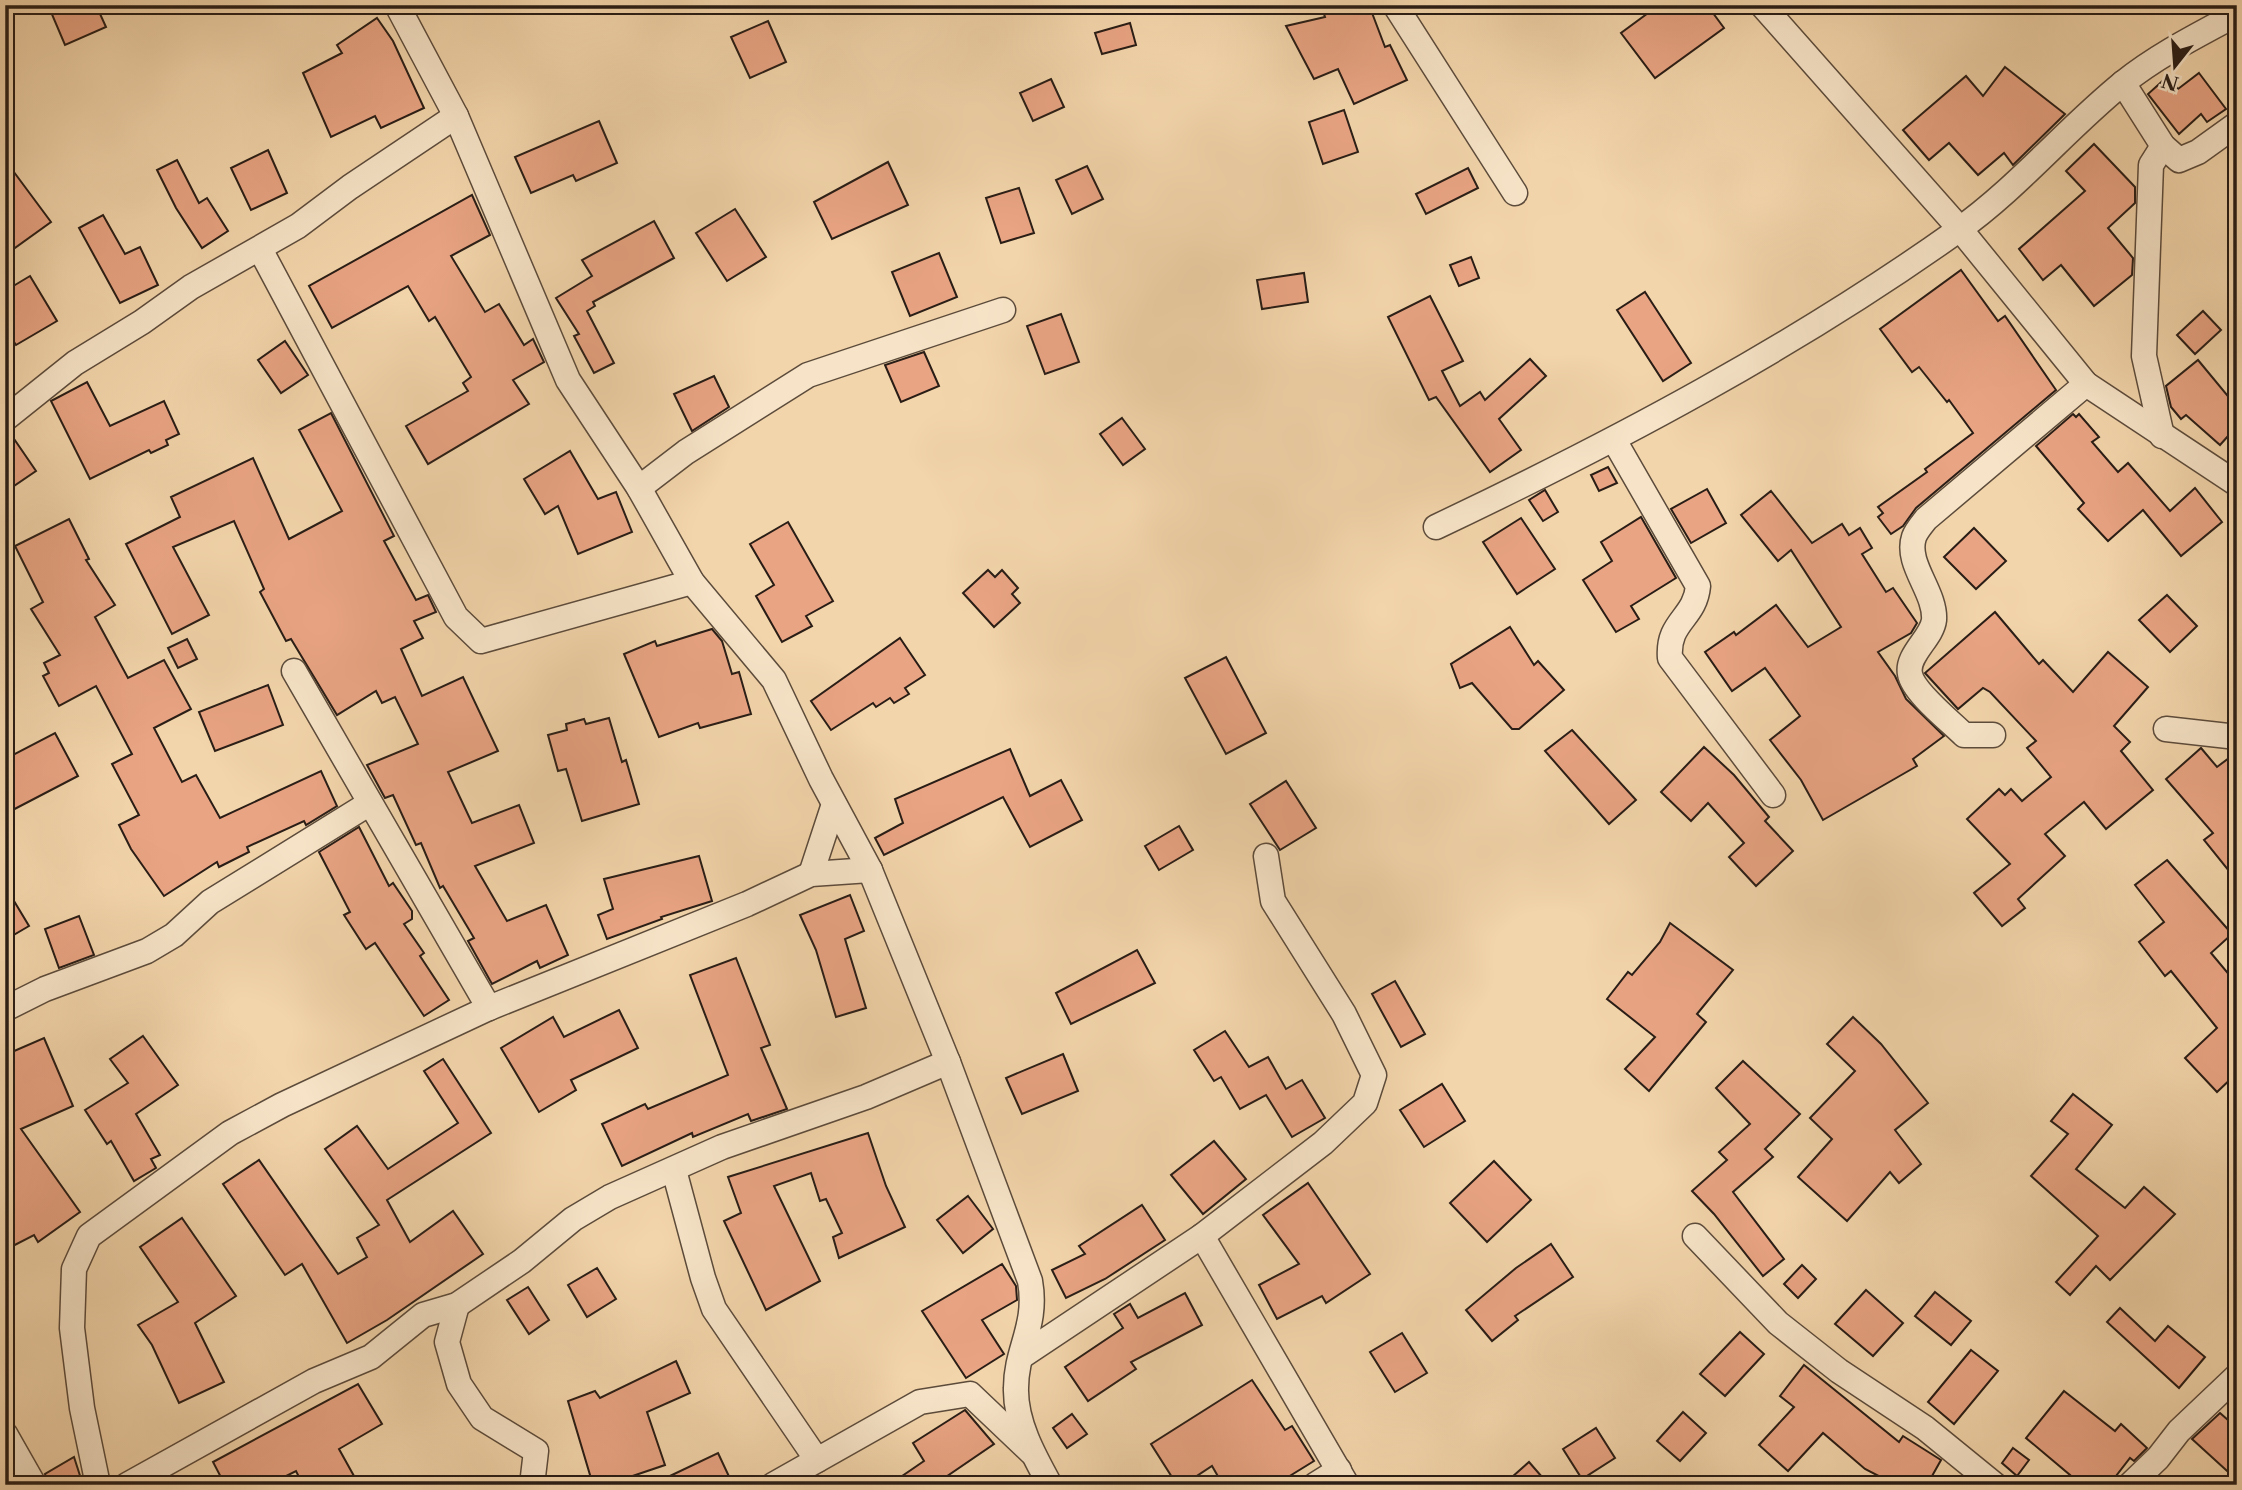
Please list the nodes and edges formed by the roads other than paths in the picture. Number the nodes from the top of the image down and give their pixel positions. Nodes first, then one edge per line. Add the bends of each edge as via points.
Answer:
1 (397, 5) edge
2 (1395, 5) edge
3 (1762, 5) edge
4 (2237, 14) edge
5 (2123, 83) junction
6 (456, 116) junction
7 (2237, 124) edge
8 (2163, 146) junction
9 (1515, 193) dead end
10 (1959, 229) junction
11 (260, 249) junction
12 (1003, 310) dead end
13 (2086, 384) junction
14 (5, 419) edge
15 (2162, 436) junction
16 (1614, 440) junction
17 (2237, 484) edge
18 (639, 488) junction
19 (1436, 527) dead end
20 (692, 582) junction
21 (294, 671) dead end
22 (2166, 729) dead end
23 (1993, 735) dead end
24 (2237, 737) edge
25 (1773, 795) dead end
26 (370, 803) junction
27 (834, 804) junction
28 (1266, 856) dead end
29 (870, 870) junction
30 (811, 874) junction
31 (489, 1008) junction
32 (5, 1009) edge
33 (948, 1062) junction
34 (674, 1170) junction
35 (1202, 1236) junction
36 (1695, 1236) dead end
37 (457, 1305) junction
38 (1022, 1356) junction
39 (2237, 1376) edge
40 (5, 1434) edge
41 (1034, 1455) junction
42 (817, 1460) junction
43 (1343, 1478) edge
44 (34, 1485) edge
45 (97, 1485) edge
46 (127, 1485) edge
47 (532, 1485) edge
48 (773, 1485) edge
49 (1051, 1485) edge
50 (1315, 1485) edge
51 (1994, 1485) edge
52 (2130, 1485) edge

1 - 6 street
2 - 9 street
3 - 10 street
4 - 5 street via 2180,44
5 - 8 street
5 - 10 street
6 - 11 street
6 - 18 street via 568,380
7 - 8 street via 2179,160
8 - 15 street via 2151,164 2144,356
10 - 13 street
10 - 16 street via 1819,323
11 - 14 street via 191,287 75,363
11 - 20 street via 456,617 481,641
12 - 18 street via 808,375 686,452
13 - 15 street
13 - 23 street via 1926,519 1913,538 1915,558 1933,602 1934,623 1910,665 1910,676 1964,735
15 - 17 street
16 - 19 street
16 - 25 street via 1698,586 1697,600 1668,641 1670,658
18 - 20 street
20 - 27 street via 774,680
21 - 26 street
22 - 24 street
26 - 31 street
26 - 32 street via 210,902 174,935 148,951
27 - 29 street
27 - 30 street
28 - 35 street via 1273,901 1344,1014 1374,1075 1365,1103 1323,1143
29 - 30 street
29 - 33 street
30 - 31 street
31 - 45 street via 230,1133 89,1236 74,1269 72,1328
33 - 34 street via 866,1097 722,1147
33 - 38 street via 1030,1281 1035,1306
34 - 37 street via 572,1219 522,1261
34 - 42 street via 715,1310
35 - 38 street
35 - 43 street
36 - 51 street via 1778,1323 1924,1428
37 - 46 street via 423,1315 371,1357 314,1381
37 - 47 street via 447,1342 458,1384 482,1418 536,1451
38 - 41 street via 1016,1388 1018,1410
39 - 52 street
40 - 44 street
41 - 42 street via 970,1394 920,1402
41 - 49 street
42 - 48 street
43 - 50 street

